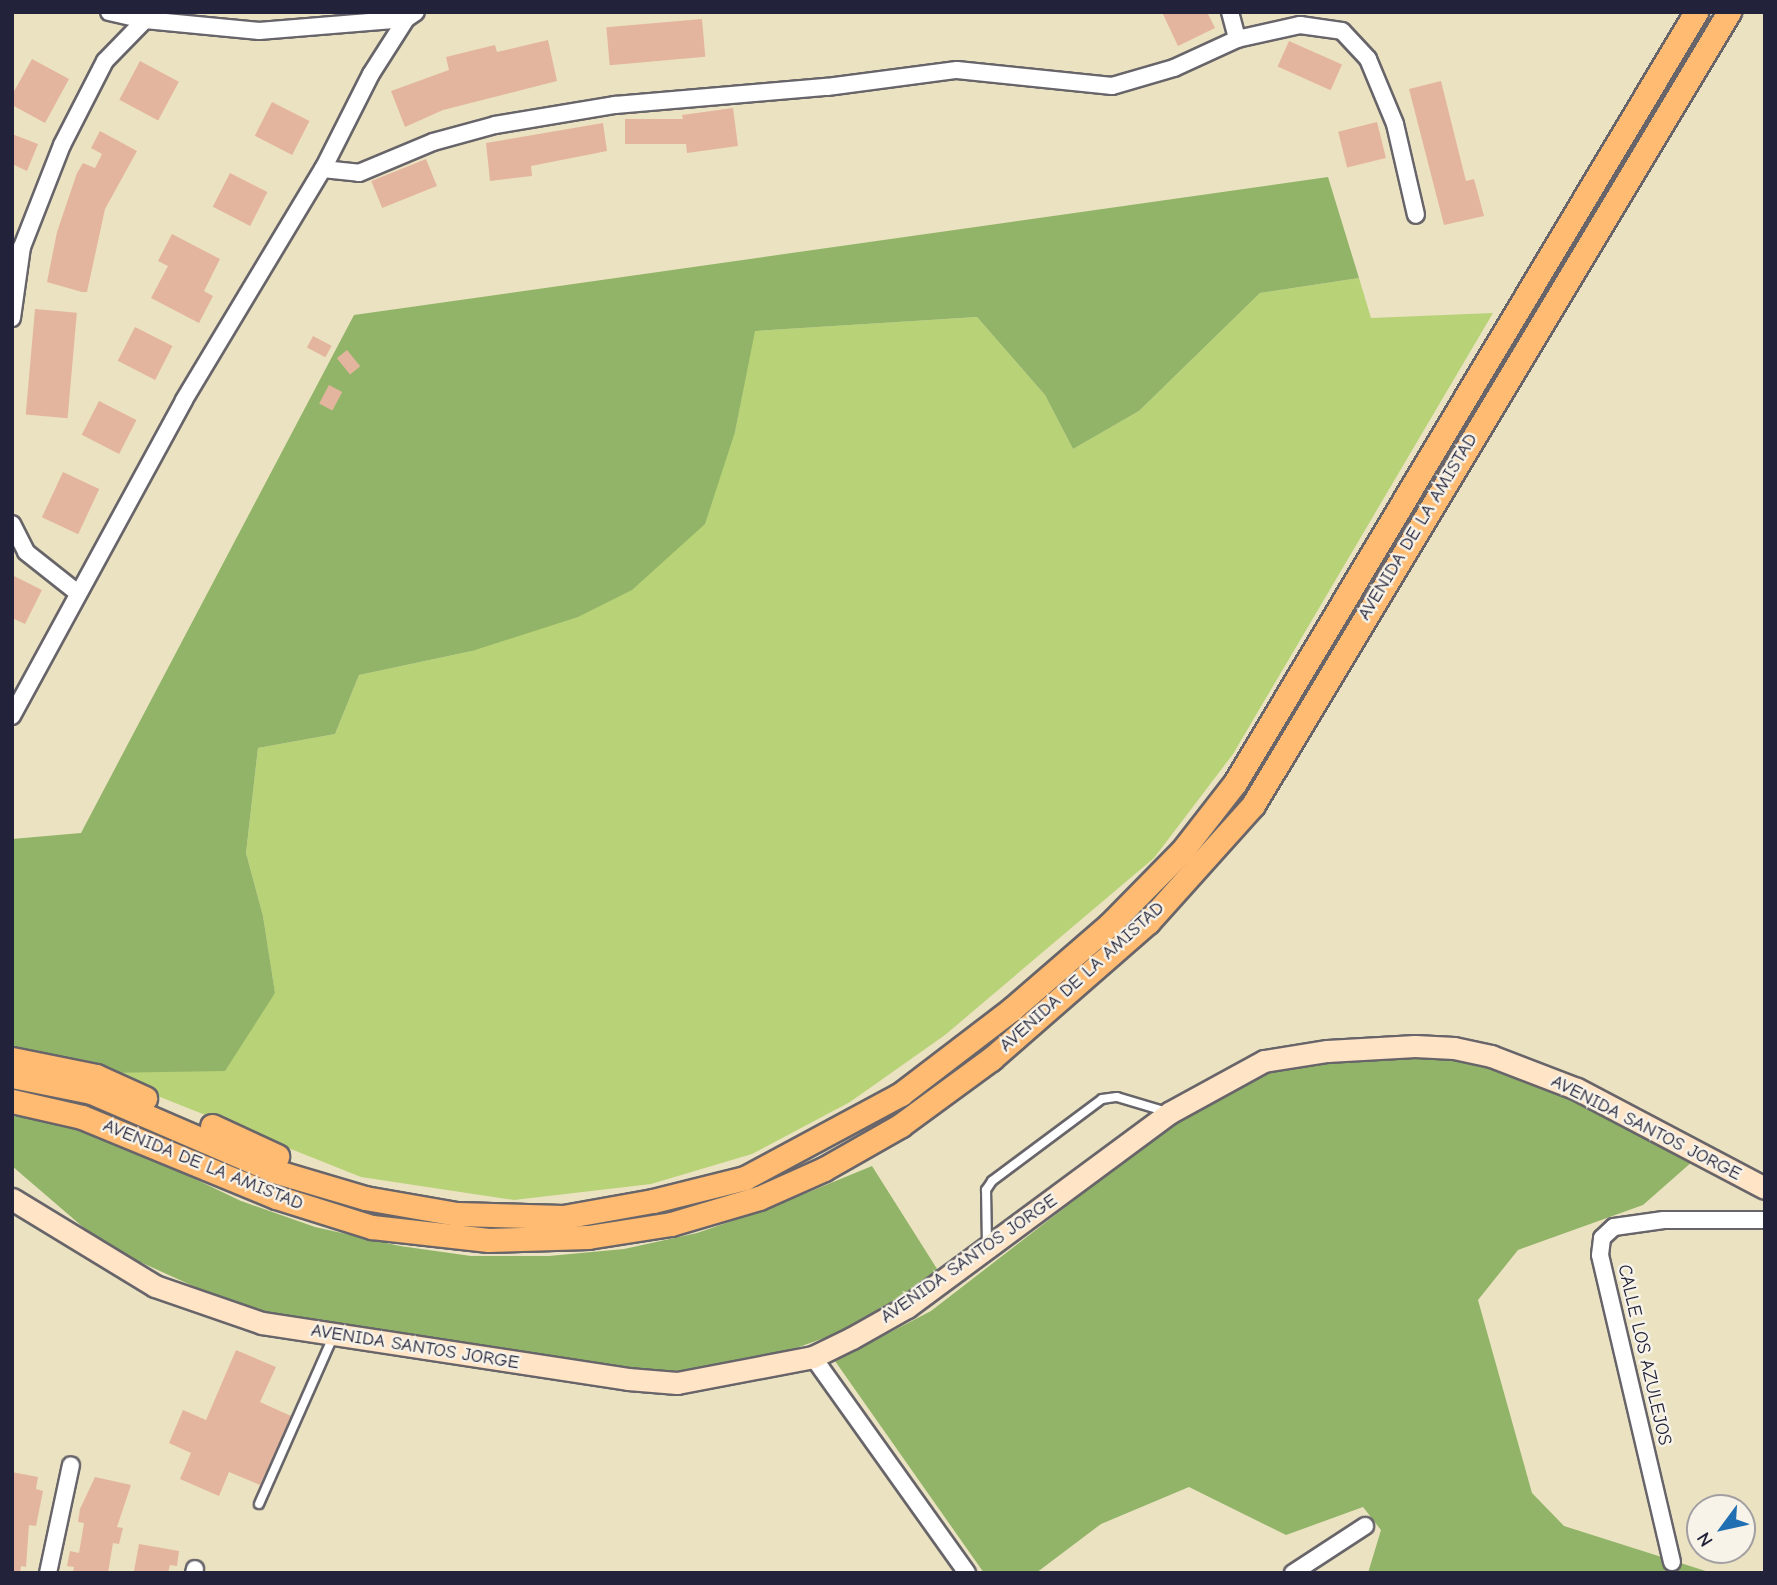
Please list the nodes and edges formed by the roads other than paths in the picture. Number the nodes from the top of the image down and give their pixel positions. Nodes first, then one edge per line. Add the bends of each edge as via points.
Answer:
1 (109, 12) edge
2 (1230, 12) edge
3 (1696, 12) edge
4 (1729, 12) edge
5 (411, 16) edge
6 (145, 20) junction
7 (1237, 39) junction
8 (323, 169) junction
9 (1416, 215) dead end
10 (12, 318) edge
11 (12, 524) edge
12 (78, 593) junction
13 (12, 716) edge
14 (12, 1059) edge
15 (12, 1076) edge
16 (12, 1101) edge
17 (1170, 1113) junction
18 (1765, 1188) edge
19 (365, 1198) junction
20 (15, 1200) edge
21 (1765, 1220) edge
22 (988, 1248) junction
23 (334, 1335) junction
24 (813, 1357) junction
25 (71, 1465) dead end
26 (259, 1504) dead end
27 (1365, 1526) dead end
28 (1672, 1562) dead end
29 (48, 1573) edge
30 (967, 1573) edge
31 (1293, 1573) edge

1 - 6 street
2 - 7 street
3 - 19 main road, AVENIDA DE LA AMISTAD via 1235,783 1182,851 1109,925 1012,1009 901,1094 745,1178 563,1217 457,1214
4 - 16 main road, AVENIDA DE LA AMISTAD via 1253,805 1148,922 991,1059 901,1125 760,1198 671,1224 589,1237 488,1240 372,1227 276,1198 82,1117
5 - 6 street via 259,31
5 - 8 street via 371,74
6 - 10 street via 105,61 62,145 22,247
7 - 8 street via 1174,68 1112,86 957,70 802,90 615,105 495,125 433,142 359,173
7 - 9 street via 1300,25 1342,31 1368,59 1395,124
8 - 12 street via 184,400
11 - 12 street via 26,552
12 - 13 street
14 - 19 main road via 96,1076
15 - 19 main road, AVENIDA DE LA AMISTAD via 91,1092 274,1171
17 - 18 main road, AVENIDA SANTOS JORGE via 1264,1061 1327,1051 1454,1048 1491,1056 1577,1089
17 - 22 main road, AVENIDA SANTOS JORGE
17 - 22 lane via 1117,1097 1091,1107 992,1181 986,1190
20 - 23 main road, AVENIDA SANTOS JORGE via 155,1286 261,1323
21 - 28 street, CALLE LOS AZULEJOS via 1664,1220 1614,1227 1602,1238 1600,1255
22 - 24 main road, AVENIDA SANTOS JORGE via 907,1307
23 - 24 main road, AVENIDA SANTOS JORGE via 677,1383
23 - 26 lane
24 - 30 street
25 - 29 street
27 - 31 street

